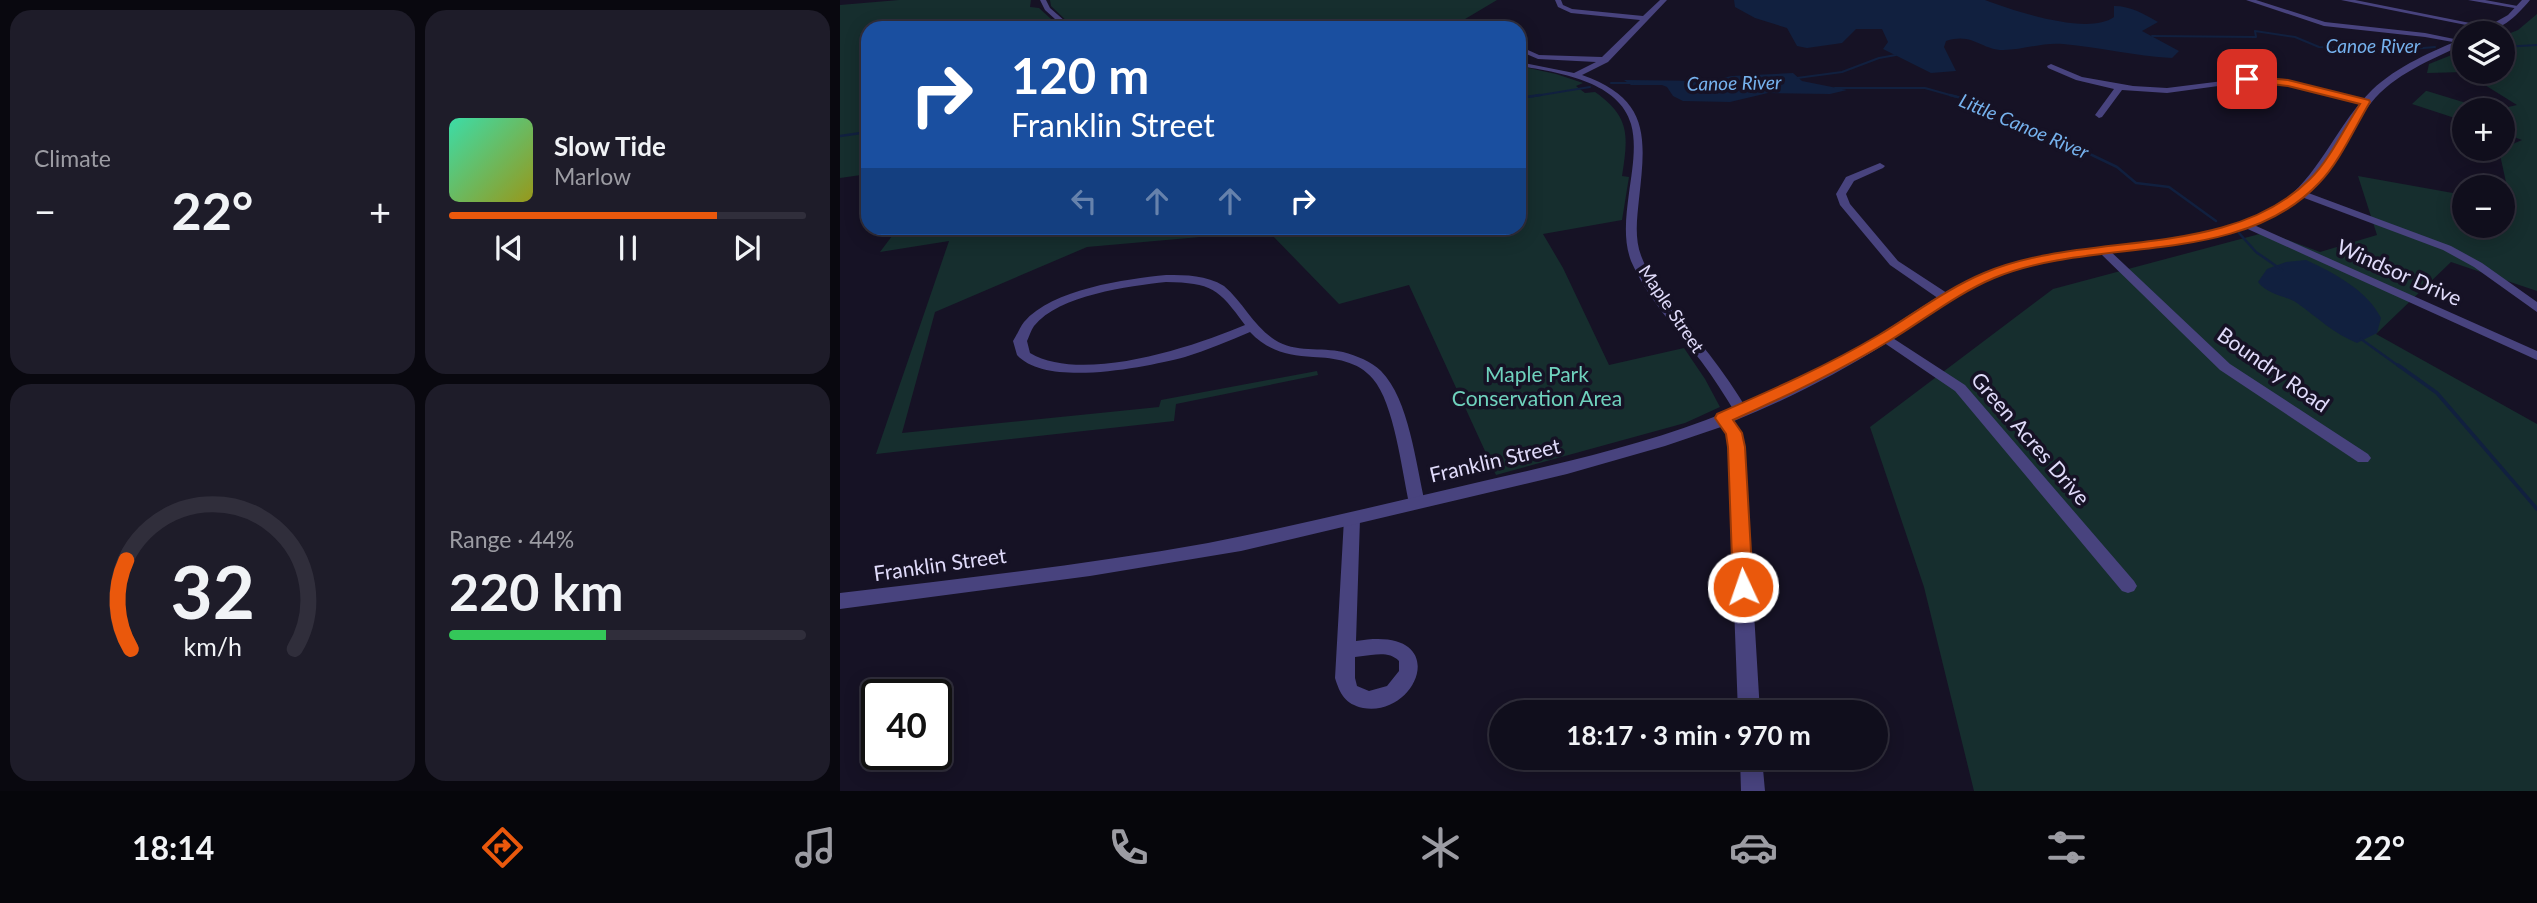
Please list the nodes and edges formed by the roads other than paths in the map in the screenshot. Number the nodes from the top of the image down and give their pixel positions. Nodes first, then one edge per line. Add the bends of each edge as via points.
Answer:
1 (1043, 0) edge
2 (1558, 0) edge
3 (1664, 0) edge
4 (2249, 0) edge
5 (2344, 0) edge
6 (2471, 0) edge
7 (2523, 4) edge
8 (1647, 19) junction
9 (1061, 21) edge
10 (2454, 21) edge
11 (2504, 21) edge
12 (2452, 40) edge
13 (2452, 48) edge
14 (1526, 51) edge
15 (1605, 60) junction
16 (1526, 66) edge
17 (2051, 66) dead end
18 (1574, 76) junction
19 (2120, 88) junction
20 (2365, 102) junction
21 (2099, 115) dead end
22 (1880, 166) dead end
23 (2303, 194) junction
24 (2245, 224) junction
25 (2113, 250) junction
26 (1946, 298) junction
27 (2537, 308) edge
28 (1253, 327) junction
29 (1885, 337) junction
30 (2537, 356) edge
31 (1732, 415) junction
32 (2363, 458) dead end
33 (1417, 503) junction
34 (1352, 519) junction
35 (2128, 586) dead end
36 (840, 601) edge
37 (1347, 651) dead end
38 (1748, 700) edge
39 (1752, 770) edge
40 (1753, 791) edge

1 - 9 street
2 - 8 street via 1571,11
3 - 8 street
4 - 12 street via 2324,24
5 - 10 street
6 - 7 street
7 - 11 street
8 - 15 street
13 - 20 street, Franklin Street via 2393,78
14 - 15 street via 1538,57
15 - 18 street
16 - 18 street, Maple Street
17 - 19 street
18 - 31 street, Maple Street via 1612,94 1633,116 1637,145 1629,231 1635,254 1668,312 1726,384
19 - 20 street via 2161,91 2259,79
19 - 21 street
20 - 23 street, Franklin Street
22 - 26 street via 1846,182 1841,194 1845,205 1894,263
23 - 24 street, Franklin Street
23 - 27 street, Windsor Drive via 2447,248
24 - 25 street, Franklin Street
24 - 30 street, Windsor Drive
25 - 26 street, Franklin Street via 2020,265
25 - 32 street, Boundry Road via 2225,366
26 - 29 street, Franklin Street
28 - 28 street via 1215,285 1195,279 1164,279 1100,288 1064,300 1029,324 1020,345 1022,354 1036,364 1079,368 1161,359
28 - 33 street via 1282,349 1345,357 1378,376 1392,404
29 - 31 street, Franklin Street via 1817,376
29 - 35 street, Green Acres Drive via 1960,388
31 - 33 street, Franklin Street via 1604,458
31 - 38 street, Maple Street
33 - 34 street, Franklin Street
34 - 36 street, Franklin Street via 1174,556
34 - 37 street
39 - 40 street

